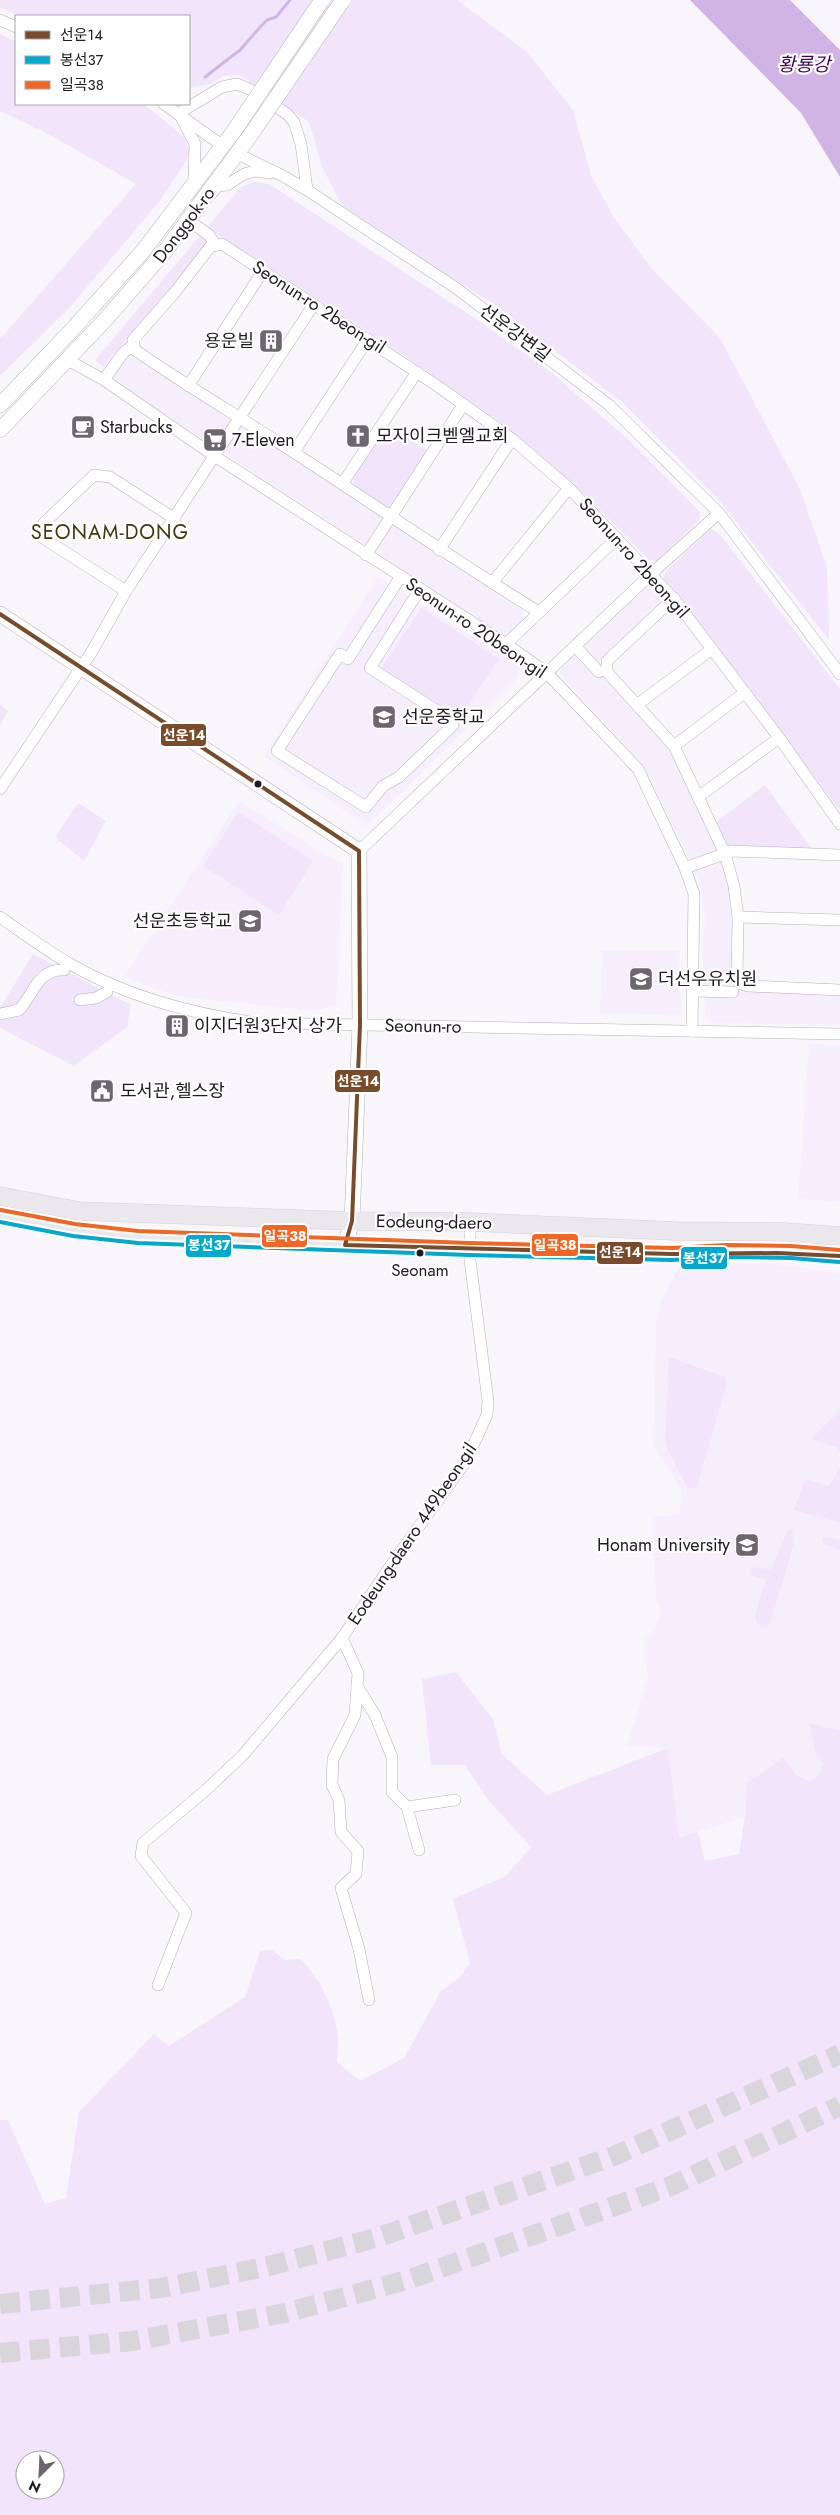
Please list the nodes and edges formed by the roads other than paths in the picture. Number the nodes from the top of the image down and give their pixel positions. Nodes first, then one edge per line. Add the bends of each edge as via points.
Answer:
1 (322, 0) edge
2 (343, 0) edge
3 (0, 20) edge
4 (15, 27) edge
5 (166, 105) edge
6 (179, 113) junction
7 (223, 146) junction
8 (238, 154) junction
9 (284, 176) junction
10 (194, 184) junction
11 (307, 190) junction
12 (199, 205) junction
13 (188, 220) junction
14 (216, 244) junction
15 (263, 271) junction
16 (314, 304) junction
17 (368, 339) junction
18 (133, 345) junction
19 (66, 360) junction
20 (417, 372) junction
21 (104, 380) junction
22 (188, 386) junction
23 (0, 405) edge
24 (463, 405) junction
25 (241, 419) junction
26 (0, 430) edge
27 (512, 439) junction
28 (294, 452) junction
29 (216, 457) junction
30 (342, 484) junction
31 (570, 488) junction
32 (719, 513) junction
33 (391, 517) junction
34 (175, 519) junction
35 (617, 538) junction
36 (439, 550) junction
37 (366, 555) junction
38 (652, 573) junction
39 (401, 576) junction
40 (492, 583) junction
41 (420, 589) junction
42 (126, 590) junction
43 (674, 598) junction
44 (539, 612) junction
45 (0, 614) edge
46 (506, 644) junction
47 (575, 646) junction
48 (712, 649) junction
49 (82, 667) junction
50 (600, 672) dead end
51 (546, 673) junction
52 (840, 674) edge
53 (744, 693) junction
54 (638, 704) junction
55 (779, 738) junction
56 (674, 746) junction
57 (0, 789) edge
58 (698, 797) junction
59 (840, 824) edge
60 (360, 851) junction
61 (725, 854) junction
62 (840, 855) edge
63 (685, 868) junction
64 (0, 917) edge
65 (738, 918) junction
66 (840, 920) edge
67 (64, 970) dead end
68 (840, 990) edge
69 (694, 991) junction
70 (107, 992) dead end
71 (733, 992) dead end
72 (80, 1000) dead end
73 (0, 1014) edge
74 (360, 1025) junction
75 (692, 1031) junction
76 (840, 1034) edge
77 (0, 1196) edge
78 (0, 1216) edge
79 (352, 1221) junction
80 (470, 1222) junction
81 (840, 1236) edge
82 (345, 1245) junction
83 (469, 1249) junction
84 (840, 1256) edge
85 (342, 1638) junction
86 (357, 1686) junction
87 (455, 1800) dead end
88 (407, 1807) junction
89 (419, 1850) dead end
90 (158, 1985) dead end
91 (370, 2000) dead end

1 - 7 main road, Donggok-ro, bridge
2 - 8 main road, Donggok-ro, bridge
3 - 4 street
5 - 6 street
6 - 7 street
6 - 10 street via 195,144
6 - 11 street via 222,86 237,84 251,90 294,122 301,144
7 - 10 main road, Donggok-ro
8 - 9 street, 선운강변길
8 - 12 main road, Donggok-ro
9 - 11 street, 선운강변길
9 - 12 street via 264,172 244,174 227,185 218,186
10 - 23 main road, Donggok-ro via 137,258
11 - 32 street, 선운강변길 via 456,288 609,405
12 - 13 main road, Donggok-ro
13 - 14 street, Seonun-ro 2beon-gil
13 - 19 main road, Donggok-ro via 142,278
14 - 15 street, Seonun-ro 2beon-gil via 222,244
14 - 18 street via 210,247 133,340
15 - 16 street, Seonun-ro 2beon-gil
15 - 22 street
16 - 17 street, Seonun-ro 2beon-gil
16 - 25 street
17 - 20 street, Seonun-ro 2beon-gil
17 - 28 street
18 - 21 street via 123,353
18 - 22 street via 135,350
19 - 21 street, Seonun-ro 20beon-gil
19 - 26 main road, Donggok-ro
20 - 24 street, Seonun-ro 2beon-gil
20 - 30 street
21 - 29 street, Seonun-ro 20beon-gil
22 - 25 street
24 - 27 street, Seonun-ro 2beon-gil
24 - 33 street
25 - 28 street
25 - 29 street
27 - 31 street, Seonun-ro 2beon-gil
27 - 36 street
28 - 30 street
29 - 34 street
29 - 37 street, Seonun-ro 20beon-gil
30 - 33 street
31 - 35 street, Seonun-ro 2beon-gil
31 - 40 street
32 - 38 street
32 - 52 street, 선운강변길
33 - 36 street
33 - 37 street
34 - 42 street
34 - 42 street via 110,477 94,475 43,524 43,538
35 - 38 street, Seonun-ro 2beon-gil
35 - 44 street
36 - 40 street
37 - 39 street, Seonun-ro 20beon-gil
38 - 43 street, Seonun-ro 2beon-gil
38 - 47 street
39 - 41 street, Seonun-ro 20beon-gil
39 - 41 street via 348,659 340,654 277,750 366,807 384,786 399,777 453,725 370,668
40 - 44 street
41 - 46 street, Seonun-ro 20beon-gil
42 - 49 street
43 - 48 street, Seonun-ro 2beon-gil
43 - 54 street via 607,661 607,672
44 - 46 street
45 - 49 main road
46 - 51 street, Seonun-ro 20beon-gil
47 - 50 street
47 - 51 street
48 - 53 street, Seonun-ro 2beon-gil
48 - 54 street
49 - 57 street
49 - 60 main road
51 - 60 street
51 - 63 street, Seonun-ro 20beon-gil via 638,769
53 - 55 street, Seonun-ro 2beon-gil
53 - 56 street
54 - 56 street
55 - 58 street
55 - 59 street, Seonun-ro 2beon-gil
56 - 58 street
58 - 61 street
60 - 74 main road
61 - 62 street
61 - 63 street
61 - 65 street
63 - 69 street, Seonun-ro 20beon-gil via 694,894
64 - 74 street, Seonun-ro via 70,964 113,985 169,1006 258,1023
65 - 66 street
65 - 68 street via 737,979 741,984
67 - 73 street via 39,979 19,1010
69 - 71 street
69 - 75 street, Seonun-ro 20beon-gil
70 - 72 street via 96,998
74 - 75 street, Seonun-ro
74 - 79 main road
75 - 76 street, Seonun-ro
77 - 79 main road, Eodeung-daero via 79,1211
78 - 82 main road, Eodeung-daero via 74,1230 138,1237
79 - 80 main road, Eodeung-daero
79 - 82 main road
80 - 81 main road, Eodeung-daero
80 - 83 street, Eodeung-daero 449beon-gil
82 - 83 main road, Eodeung-daero
83 - 84 main road, Eodeung-daero via 672,1254 726,1251
83 - 85 street, Eodeung-daero 449beon-gil via 488,1401 487,1415 466,1461
85 - 86 street, Eodeung-daero 449beon-gil via 358,1673
85 - 90 street, Eodeung-daero 449beon-gil via 243,1755 143,1843 141,1856 186,1913
86 - 88 street, Eodeung-daero 449beon-gil via 375,1715 392,1756 392,1792
86 - 91 street, Eodeung-daero 449beon-gil via 356,1715 333,1760 332,1785 339,1800 341,1832 358,1851 356,1874 340,1888 360,1949
87 - 88 street
88 - 89 street, Eodeung-daero 449beon-gil

